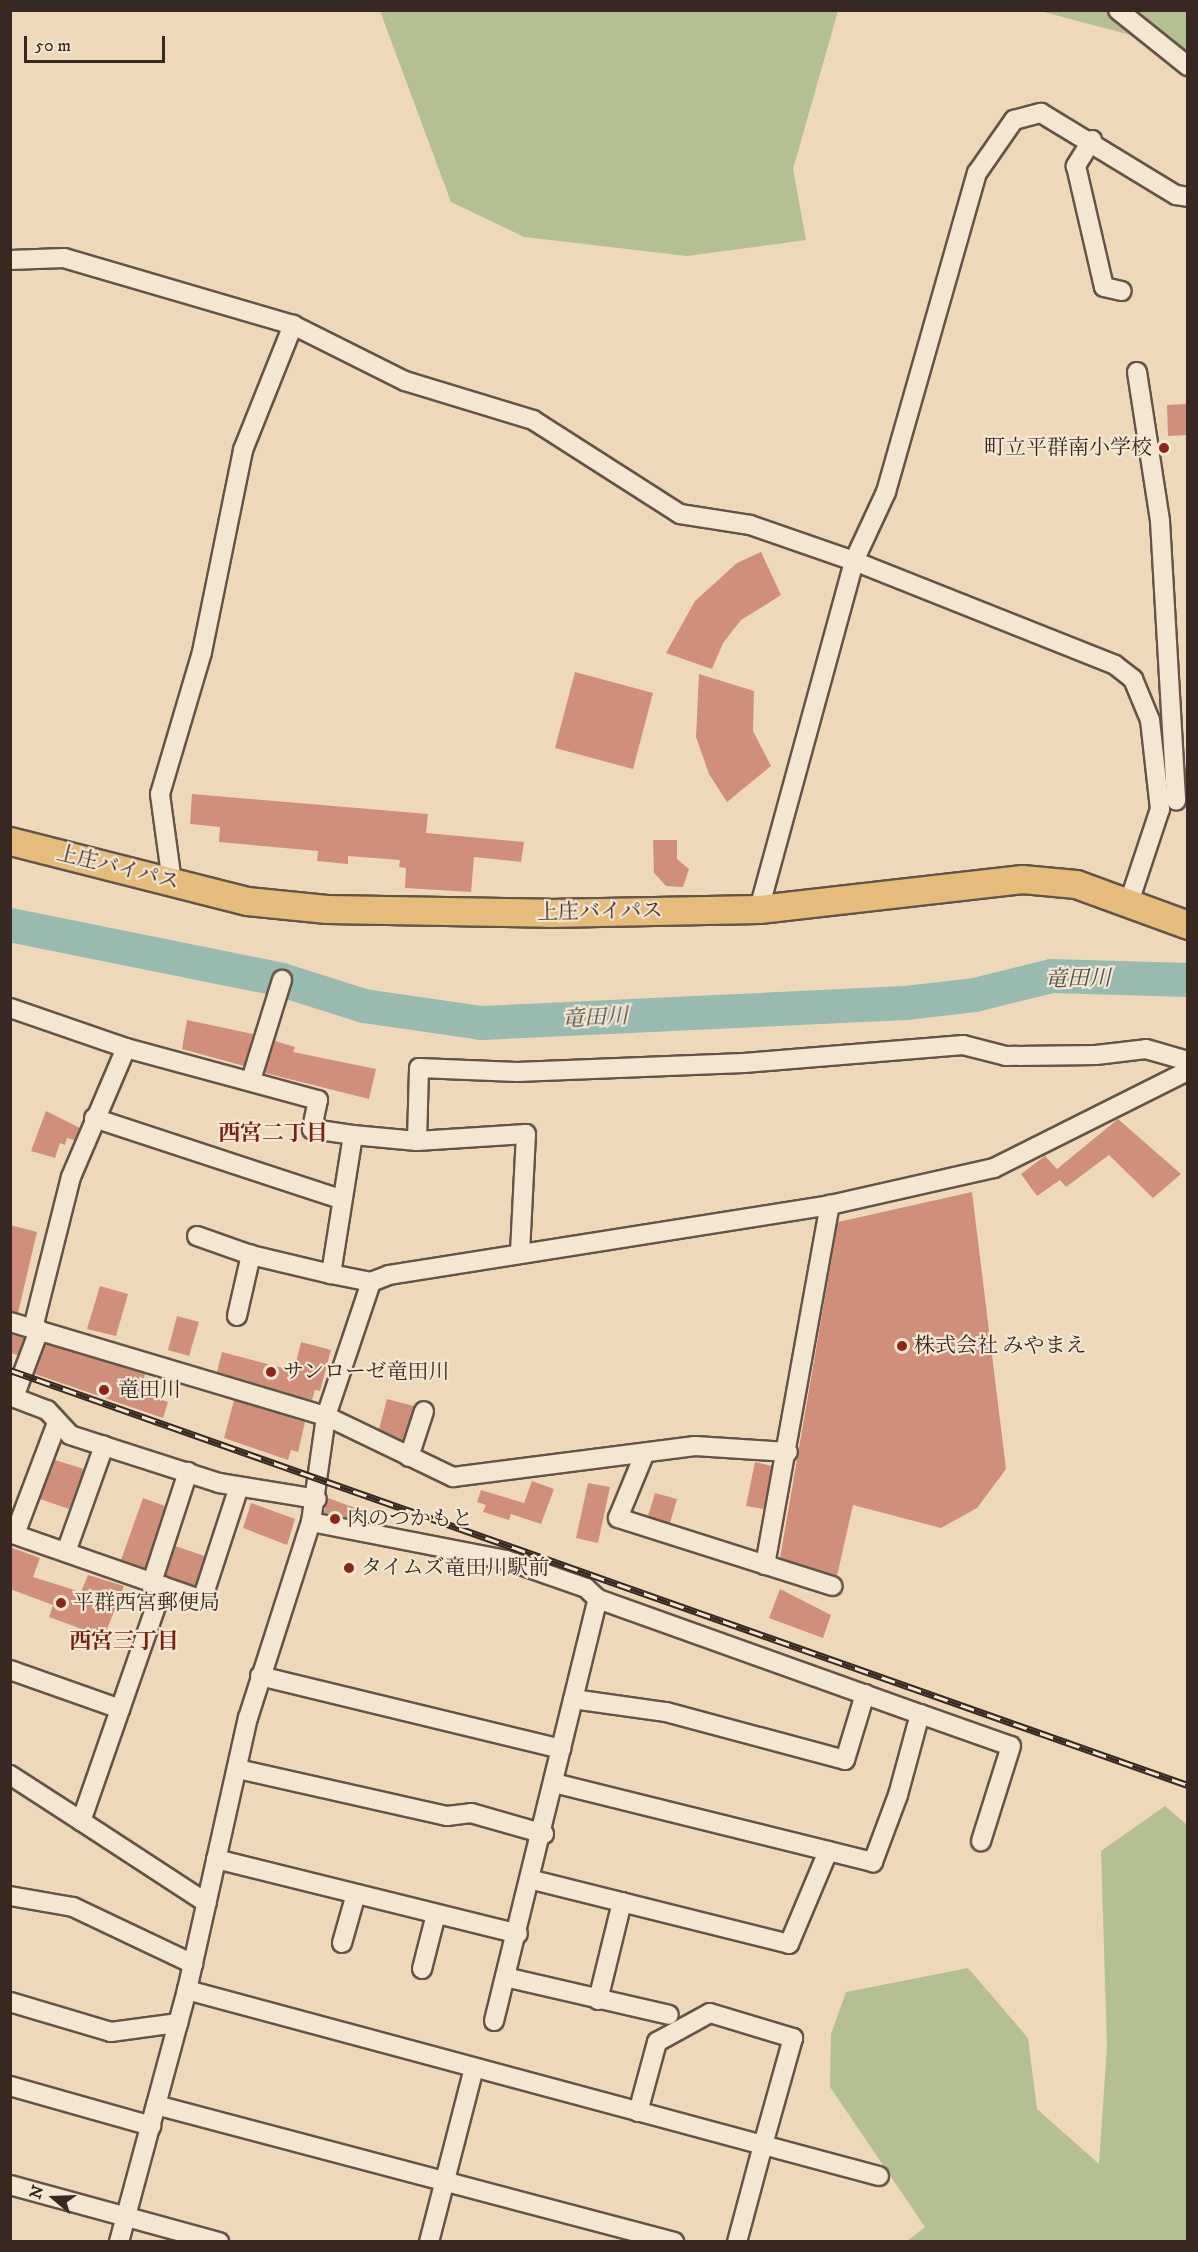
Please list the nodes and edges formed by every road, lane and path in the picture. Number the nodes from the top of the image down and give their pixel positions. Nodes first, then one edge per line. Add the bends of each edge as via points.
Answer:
1 (1118, 10) edge
2 (1188, 66) edge
3 (1092, 140) junction
4 (1188, 197) edge
5 (10, 260) edge
6 (1122, 291) dead end
7 (294, 325) junction
8 (1137, 372) dead end
9 (854, 561) junction
10 (1174, 802) edge
11 (10, 841) edge
12 (172, 882) junction
13 (1129, 902) junction
14 (759, 909) junction
15 (1188, 925) edge
16 (282, 980) dead end
17 (10, 1008) edge
18 (126, 1048) junction
19 (1188, 1061) edge
20 (1188, 1071) edge
21 (251, 1080) junction
22 (94, 1118) junction
23 (353, 1135) junction
24 (417, 1141) junction
25 (341, 1199) junction
26 (830, 1206) junction
27 (196, 1236) dead end
28 (520, 1253) junction
29 (251, 1255) junction
30 (331, 1274) junction
31 (371, 1282) junction
32 (237, 1316) dead end
33 (10, 1322) edge
34 (36, 1329) junction
35 (12, 1397) edge
36 (424, 1411) dead end
37 (326, 1416) junction
38 (57, 1423) junction
39 (104, 1446) junction
40 (788, 1452) junction
41 (644, 1455) junction
42 (410, 1457) junction
43 (188, 1472) junction
44 (239, 1487) junction
45 (316, 1499) junction
46 (311, 1522) junction
47 (13, 1533) edge
48 (66, 1552) junction
49 (765, 1565) junction
50 (157, 1584) junction
51 (833, 1586) dead end
52 (598, 1599) junction
53 (10, 1670) edge
54 (260, 1676) junction
55 (865, 1694) junction
56 (573, 1699) junction
57 (120, 1709) junction
58 (920, 1714) junction
59 (561, 1749) junction
60 (238, 1769) junction
61 (10, 1775) edge
62 (554, 1783) junction
63 (81, 1821) junction
64 (544, 1834) junction
65 (981, 1841) dead end
66 (828, 1851) junction
67 (216, 1859) junction
68 (533, 1880) junction
69 (356, 1894) junction
70 (10, 1896) edge
71 (622, 1902) junction
72 (207, 1903) junction
73 (436, 1914) junction
74 (518, 1934) junction
75 (342, 1943) dead end
76 (193, 1964) junction
77 (422, 1969) dead end
78 (505, 1977) junction
79 (187, 1990) junction
80 (598, 2000) junction
81 (10, 2002) edge
82 (669, 2015) dead end
83 (494, 2022) dead end
84 (178, 2023) junction
85 (474, 2068) junction
86 (10, 2086) edge
87 (156, 2105) junction
88 (638, 2112) junction
89 (150, 2126) junction
90 (763, 2145) junction
91 (879, 2176) dead end
92 (445, 2180) junction
93 (10, 2185) edge
94 (126, 2216) junction
95 (119, 2241) edge
96 (219, 2241) edge
97 (429, 2241) edge
98 (674, 2241) edge
99 (737, 2241) edge

1 - 2 street
3 - 4 street via 1176,195
3 - 6 street via 1076,166 1104,287
3 - 9 street via 1041,113 1014,120 977,173 886,492
5 - 7 street via 64,258
7 - 9 street via 405,381 533,420 680,514 750,525
7 - 12 street via 243,450 202,652 160,794
8 - 10 street via 1160,521
9 - 10 street via 1115,665 1133,679 1150,720
9 - 14 street
10 - 13 street
11 - 12 highway, 上庄バイパス
12 - 14 highway, 上庄バイパス via 247,902 327,909 548,913
13 - 14 highway, 上庄バイパス via 1076,884 1022,879
13 - 15 highway, 上庄バイパス
16 - 21 street
17 - 18 street
18 - 21 street
18 - 22 street
19 - 24 street via 1146,1049 1096,1055 1006,1056 963,1045 744,1063 517,1072 419,1068
20 - 26 street via 994,1168
21 - 23 street via 318,1100 312,1129
22 - 25 street
22 - 34 street via 70,1177
23 - 24 street
23 - 25 street
24 - 28 street via 526,1134
25 - 30 street
26 - 28 street
26 - 40 street
27 - 29 street
28 - 31 street
29 - 30 street
29 - 32 street
30 - 31 street
31 - 37 street
33 - 34 street
34 - 35 street
34 - 37 street
35 - 38 street via 47,1410
36 - 42 street
37 - 42 street
37 - 45 street
38 - 39 street via 70,1435
38 - 47 street
39 - 43 street
39 - 48 street
40 - 41 street via 695,1446
40 - 49 street
41 - 42 street via 453,1477
41 - 49 street via 618,1518
43 - 44 street
43 - 50 street
44 - 45 street via 252,1485
44 - 50 street via 202,1600
45 - 46 street
46 - 52 street via 506,1560 586,1588
46 - 54 street
47 - 48 street
48 - 50 street
49 - 51 street
50 - 57 street
52 - 55 street
52 - 56 street
53 - 57 street
54 - 59 street
54 - 60 street
55 - 56 street via 845,1760 666,1712
55 - 58 street
56 - 59 street
57 - 63 street
58 - 65 street via 1011,1746
58 - 66 street via 898,1795 873,1862
59 - 62 street
60 - 64 street via 447,1816 471,1813
60 - 67 street
61 - 63 street
62 - 64 street
62 - 66 street
63 - 72 street
64 - 68 street
66 - 71 street via 789,1944
67 - 69 street
67 - 72 street
68 - 71 street
68 - 74 street
69 - 73 street
69 - 75 street
70 - 76 street via 74,1907
71 - 80 street
72 - 76 street
73 - 74 street
73 - 77 street
74 - 78 street
76 - 79 street
78 - 80 street
78 - 83 street
79 - 84 street
79 - 85 street
80 - 82 street
81 - 84 street via 111,2032
84 - 87 street
85 - 88 street
85 - 92 street
86 - 89 street
87 - 89 street
87 - 92 street
88 - 90 street
88 - 90 street via 657,2042 710,2013 793,2038
89 - 94 street
90 - 91 street
90 - 99 street
92 - 97 street
92 - 98 street
93 - 94 street
94 - 95 street
94 - 96 street

